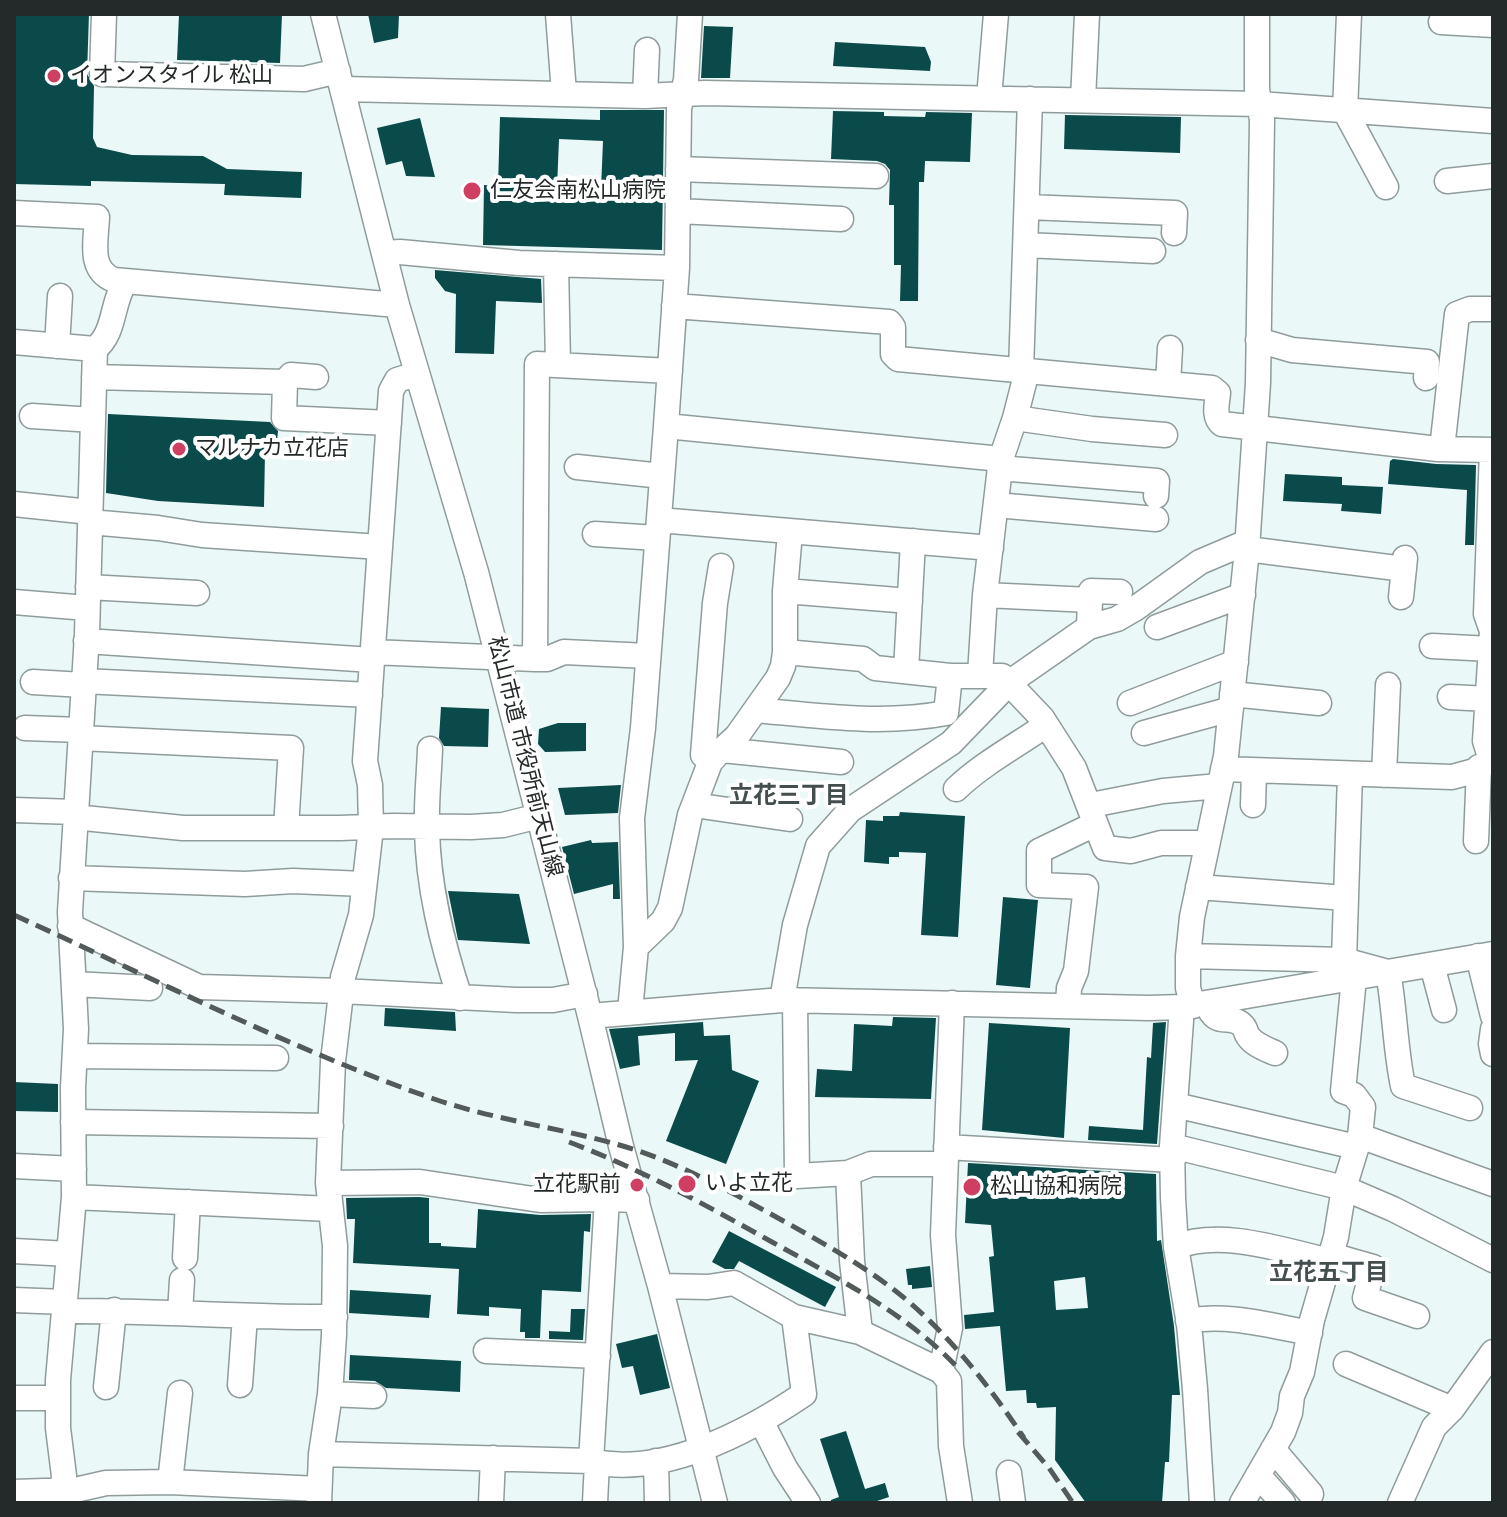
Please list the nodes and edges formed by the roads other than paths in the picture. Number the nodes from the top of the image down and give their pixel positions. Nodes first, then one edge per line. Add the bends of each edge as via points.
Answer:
1 (104, 14) edge
2 (323, 14) edge
3 (558, 14) edge
4 (690, 14) edge
5 (996, 14) edge
6 (1087, 14) edge
7 (1257, 14) edge
8 (1349, 14) edge
9 (1441, 22) dead end
10 (1493, 25) edge
11 (647, 50) dead end
12 (341, 80) junction
13 (564, 93) junction
14 (682, 94) junction
15 (645, 96) junction
16 (989, 98) junction
17 (1030, 99) junction
18 (1083, 100) junction
19 (1259, 104) junction
20 (1345, 111) junction
21 (1493, 121) edge
22 (678, 169) junction
23 (876, 176) dead end
24 (1493, 176) edge
25 (1447, 181) dead end
26 (1386, 187) dead end
27 (1027, 207) junction
28 (678, 211) junction
29 (14, 213) edge
30 (841, 219) dead end
31 (1174, 233) dead end
32 (1026, 245) junction
33 (1153, 251) dead end
34 (384, 253) junction
35 (556, 264) junction
36 (677, 268) junction
37 (125, 282) junction
38 (60, 296) dead end
39 (397, 305) junction
40 (674, 306) junction
41 (1493, 309) edge
42 (1258, 340) junction
43 (14, 342) edge
44 (57, 346) junction
45 (1170, 348) dead end
46 (95, 349) junction
47 (558, 364) junction
48 (670, 371) junction
49 (1024, 371) junction
50 (416, 374) junction
51 (94, 377) junction
52 (316, 377) dead end
53 (1426, 378) dead end
54 (285, 382) junction
55 (1168, 384) junction
56 (32, 416) dead end
57 (1015, 418) junction
58 (93, 420) junction
59 (389, 423) junction
60 (666, 426) junction
61 (1255, 427) junction
62 (1155, 440) dead end
63 (1442, 449) junction
64 (1493, 450) edge
65 (1000, 464) junction
66 (577, 467) dead end
67 (662, 476) junction
68 (14, 504) edge
69 (996, 505) junction
70 (90, 517) junction
71 (658, 529) junction
72 (790, 532) junction
73 (595, 534) dead end
74 (913, 541) junction
75 (1247, 546) junction
76 (380, 547) junction
77 (991, 548) junction
78 (721, 566) dead end
79 (785, 591) junction
80 (1091, 592) junction
81 (1120, 592) dead end
82 (197, 593) dead end
83 (985, 595) junction
84 (1243, 595) junction
85 (1401, 597) dead end
86 (88, 598) junction
87 (910, 601) junction
88 (14, 602) edge
89 (1491, 622) edge
90 (1089, 627) junction
91 (1157, 627) dead end
92 (86, 641) junction
93 (1432, 646) dead end
94 (1491, 649) junction
95 (785, 652) junction
96 (372, 656) junction
97 (498, 656) junction
98 (648, 656) junction
99 (535, 659) junction
100 (1236, 662) junction
101 (906, 671) junction
102 (980, 675) junction
103 (950, 676) junction
104 (33, 682) dead end
105 (1010, 682) junction
106 (83, 683) junction
107 (1388, 685) dead end
108 (370, 695) junction
109 (1450, 697) dead end
110 (1488, 699) junction
111 (1232, 701) junction
112 (1130, 703) dead end
113 (1319, 703) dead end
114 (756, 710) junction
115 (1046, 725) junction
116 (25, 728) dead end
117 (1144, 733) dead end
118 (80, 734) junction
119 (430, 749) dead end
120 (718, 754) junction
121 (841, 762) dead end
122 (1488, 762) edge
123 (1254, 771) junction
124 (1350, 774) junction
125 (1384, 775) junction
126 (1221, 778) junction
127 (956, 789) dead end
128 (694, 805) junction
129 (1253, 805) dead end
130 (14, 810) edge
131 (1093, 814) junction
132 (74, 815) junction
133 (539, 816) junction
134 (790, 819) dead end
135 (427, 827) junction
136 (286, 828) junction
137 (371, 828) junction
138 (1476, 841) dead end
139 (1206, 843) junction
140 (71, 878) junction
141 (364, 884) junction
142 (1198, 887) junction
143 (1346, 898) junction
144 (70, 926) junction
145 (636, 947) junction
146 (1485, 955) edge
147 (1188, 956) junction
148 (1432, 965) junction
149 (1349, 969) junction
150 (1388, 972) junction
151 (74, 984) junction
152 (150, 988) dead end
153 (341, 991) junction
154 (460, 998) junction
155 (789, 1000) junction
156 (952, 1003) junction
157 (587, 1005) junction
158 (1194, 1005) junction
159 (1068, 1006) junction
160 (1444, 1010) dead end
161 (630, 1011) junction
162 (1493, 1016) edge
163 (1493, 1029) edge
164 (1275, 1053) dead end
165 (1493, 1054) edge
166 (75, 1056) junction
167 (276, 1058) dead end
168 (1175, 1105) junction
169 (1470, 1108) dead end
170 (73, 1122) junction
171 (331, 1126) junction
172 (1358, 1142) junction
173 (1172, 1153) junction
174 (945, 1155) junction
175 (14, 1166) edge
176 (74, 1169) junction
177 (848, 1173) junction
178 (328, 1183) junction
179 (1493, 1184) edge
180 (1344, 1188) junction
181 (74, 1197) junction
182 (607, 1199) junction
183 (637, 1200) junction
184 (188, 1202) junction
185 (330, 1209) junction
186 (1176, 1247) junction
187 (14, 1251) edge
188 (69, 1254) junction
189 (1330, 1258) junction
190 (1493, 1260) edge
191 (660, 1286) junction
192 (14, 1300) edge
193 (64, 1306) junction
194 (114, 1310) junction
195 (180, 1313) junction
196 (245, 1316) junction
197 (1417, 1316) dead end
198 (335, 1317) junction
199 (794, 1317) junction
200 (1188, 1321) junction
201 (860, 1332) junction
202 (1310, 1333) junction
203 (486, 1351) dead end
204 (1493, 1352) edge
205 (598, 1356) junction
206 (1346, 1364) dead end
207 (941, 1371) junction
208 (1484, 1381) edge
209 (240, 1385) dead end
210 (106, 1387) dead end
211 (180, 1393) dead end
212 (330, 1394) junction
213 (374, 1396) dead end
214 (14, 1398) edge
215 (57, 1398) junction
216 (1452, 1409) junction
217 (762, 1423) junction
218 (702, 1449) junction
219 (1273, 1449) junction
220 (321, 1454) junction
221 (493, 1458) junction
222 (656, 1461) junction
223 (594, 1462) junction
224 (1009, 1473) dead end
225 (1258, 1475) junction
226 (170, 1482) junction
227 (14, 1492) edge
228 (213, 1493) edge
229 (1311, 1494) dead end
230 (319, 1496) edge
231 (63, 1497) edge
232 (491, 1503) edge
233 (595, 1503) edge
234 (657, 1503) edge
235 (715, 1503) edge
236 (808, 1503) edge
237 (960, 1503) edge
238 (1013, 1503) edge
239 (1202, 1503) edge
240 (1242, 1503) edge
241 (1283, 1503) edge
242 (1400, 1503) edge

1 - 12 street via 102,74
2 - 12 street, 松山市道 市役所前天山線
3 - 13 street
4 - 14 street
5 - 16 street
6 - 18 street
7 - 19 street
8 - 20 street
9 - 10 street
11 - 15 street
12 - 13 street
12 - 34 street, 松山市道 市役所前天山線
13 - 15 street
14 - 15 street
14 - 16 street
14 - 22 street
16 - 17 street
17 - 18 street
17 - 27 street
18 - 19 street
19 - 20 street
19 - 42 street
20 - 21 street
20 - 26 street
22 - 23 street
22 - 28 street
24 - 25 street
27 - 31 street via 1175,213
27 - 32 street
28 - 30 street
28 - 36 street
29 - 37 street via 97,217 98,269 107,278
32 - 33 street
32 - 49 street
34 - 35 street
34 - 39 street, 松山市道 市役所前天山線
35 - 36 street
35 - 47 street
36 - 40 street
37 - 39 street
37 - 46 street via 111,329
38 - 44 street
39 - 50 street, 松山市道 市役所前天山線
40 - 48 street
40 - 49 street via 889,322 898,359
41 - 63 street via 1457,314
42 - 53 street via 1292,350 1427,362
42 - 61 street
43 - 44 street
44 - 46 street
45 - 55 street
46 - 51 street
47 - 48 street
47 - 99 street via 537,364
48 - 60 street
49 - 55 street
49 - 57 street
50 - 59 street via 397,380
50 - 97 street, 松山市道 市役所前天山線
51 - 54 street
51 - 58 street
52 - 54 street via 291,375
54 - 59 street via 284,418
55 - 61 street via 1212,388 1218,393 1217,421
56 - 58 street
57 - 62 street
57 - 65 street
58 - 70 street
59 - 76 street
60 - 65 street
60 - 67 street
61 - 63 street
61 - 75 street
63 - 64 street
64 - 89 street via 1486,614
65 - 69 street
65 - 69 street via 1157,481 1156,508
66 - 67 street
67 - 71 street
68 - 70 street
69 - 77 street
70 - 76 street via 202,535
70 - 86 street
71 - 72 street
71 - 73 street
71 - 98 street
72 - 74 street
72 - 79 street
74 - 77 street
74 - 87 street
75 - 84 street
75 - 85 street via 1404,564
75 - 90 street via 1200,562 1127,614
76 - 96 street
77 - 83 street
78 - 120 street via 703,755
79 - 87 street
79 - 95 street
80 - 81 street
80 - 83 street
80 - 90 street
82 - 86 street
83 - 102 street
84 - 91 street
84 - 100 street
86 - 88 street
86 - 92 street
87 - 101 street
89 - 94 street
90 - 105 street
92 - 96 street
92 - 106 street
93 - 94 street
94 - 110 street
95 - 101 street via 863,659 875,668
95 - 114 street via 778,678
96 - 97 street
96 - 108 street
97 - 99 street
97 - 133 street, 松山市道 市役所前天山線
98 - 99 street via 564,652
98 - 145 street via 632,818
100 - 111 street
100 - 112 street
101 - 103 street
102 - 103 street
102 - 105 street via 1002,676
103 - 114 street via 946,713 918,718 862,720
104 - 106 street
105 - 115 street
105 - 155 street via 951,743 850,810 818,846 795,925
106 - 108 street
106 - 118 street
107 - 125 street
108 - 137 street via 365,761
109 - 110 street
110 - 122 street
111 - 113 street
111 - 117 street
111 - 126 street
114 - 120 street
115 - 127 street
115 - 131 street via 1074,768
116 - 118 street
118 - 132 street
118 - 136 street via 291,748
119 - 135 street
120 - 121 street
120 - 128 street
122 - 125 street via 1452,777
122 - 138 street
123 - 124 street
123 - 126 street
123 - 129 street
124 - 125 street
124 - 143 street
126 - 131 street
126 - 139 street
128 - 134 street
128 - 145 street via 670,908
130 - 132 street
131 - 139 street via 1105,848 1114,851
131 - 159 street via 1039,851 1039,885 1086,887
132 - 136 street via 183,828
132 - 140 street
133 - 135 street via 503,825
133 - 157 street, 松山市道 市役所前天山線
135 - 137 street
135 - 154 street via 435,906
136 - 137 street
137 - 141 street
139 - 142 street
140 - 141 street
140 - 144 street
141 - 153 street
142 - 143 street
142 - 147 street
143 - 149 street
144 - 151 street
144 - 153 street via 199,987
145 - 161 street
146 - 148 street
146 - 162 street
147 - 149 street
147 - 158 street
148 - 150 street
148 - 160 street
149 - 150 street
149 - 158 street
149 - 172 street via 1343,1091 1363,1107
150 - 169 street via 1403,1086
151 - 152 street
151 - 166 street
153 - 154 street
153 - 171 street
154 - 157 street
155 - 156 street
155 - 161 street
155 - 177 street via 797,1176
156 - 159 street
156 - 174 street
157 - 161 street
157 - 183 street, 松山市道 市役所前天山線
158 - 159 street
158 - 164 street via 1238,1022 1258,1045
158 - 168 street
163 - 165 street
166 - 167 street
166 - 170 street
168 - 172 street
168 - 173 street
170 - 171 street
170 - 176 street
171 - 178 street
172 - 179 street
172 - 180 street
173 - 174 street
173 - 180 street
173 - 186 street
174 - 177 street via 871,1164
174 - 207 street via 943,1235 950,1328
175 - 176 street
176 - 181 street
177 - 201 street
178 - 182 street via 420,1182 540,1200
178 - 185 street
180 - 189 street
180 - 190 street
181 - 184 street
181 - 188 street
182 - 183 street
182 - 205 street
183 - 191 street, 松山市道 市役所前天山線
184 - 185 street
184 - 195 street
185 - 198 street
186 - 189 street via 1225,1241
186 - 200 street
187 - 188 street
188 - 193 street
189 - 197 street via 1373,1267 1365,1298
189 - 202 street
191 - 199 street via 734,1283
191 - 218 street, 松山市道 市役所前天山線
192 - 193 street
193 - 194 street
193 - 215 street
194 - 195 street
194 - 210 street
195 - 196 street
196 - 198 street
196 - 209 street
198 - 212 street
199 - 201 street
199 - 217 street via 804,1394
200 - 202 street via 1231,1319
200 - 239 street
201 - 207 street
202 - 219 street via 1290,1413
203 - 205 street
204 - 208 street
205 - 223 street
206 - 216 street
207 - 237 street via 949,1381
208 - 216 street
211 - 226 street
212 - 213 street
212 - 220 street
214 - 215 street
215 - 231 street
216 - 242 street via 1434,1427
217 - 218 street
217 - 236 street
218 - 222 street
218 - 235 street, 松山市道 市役所前天山線
219 - 225 street
219 - 229 street
220 - 221 street
220 - 230 street
221 - 223 street
221 - 232 street
222 - 223 street
222 - 234 street
223 - 233 street
224 - 238 street
225 - 240 street
225 - 241 street
226 - 228 street
226 - 231 street via 106,1483
227 - 231 street
228 - 230 street

